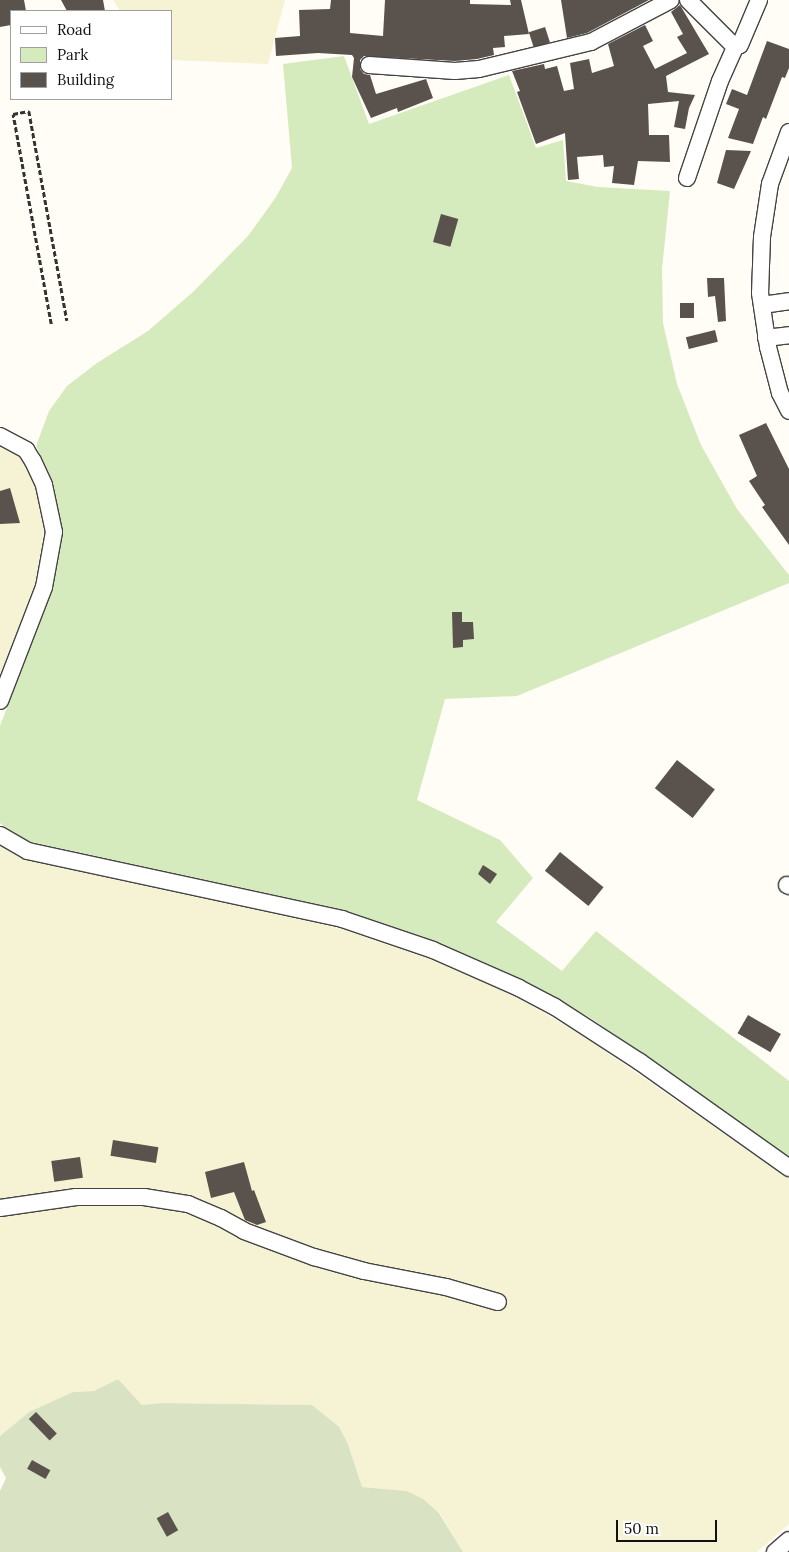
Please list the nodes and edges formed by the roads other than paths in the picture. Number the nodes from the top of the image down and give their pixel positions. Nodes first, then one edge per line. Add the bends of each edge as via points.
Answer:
1 (671, 0) edge
2 (688, 0) edge
3 (759, 0) edge
4 (735, 47) junction
5 (368, 65) dead end
6 (789, 132) edge
7 (687, 178) dead end
8 (789, 301) edge
9 (762, 305) junction
10 (789, 335) edge
11 (766, 338) junction
12 (789, 411) edge
13 (0, 436) edge
14 (0, 701) edge
15 (0, 835) edge
16 (789, 1168) edge
17 (0, 1208) edge
18 (498, 1302) dead end
19 (789, 1540) edge
20 (775, 1552) edge

1 - 5 street via 591,42 479,69 455,71
2 - 4 street
3 - 4 street via 740,45
4 - 7 street
6 - 9 street via 770,184 762,237
8 - 9 street
9 - 11 street
10 - 11 street
11 - 12 street via 780,393
13 - 14 street via 26,450 34,461 44,485 54,532 44,587
15 - 16 street via 28,851 342,919 433,950 555,1007 640,1062
17 - 18 street via 76,1198 144,1197 188,1204 244,1231 314,1257
19 - 20 street

